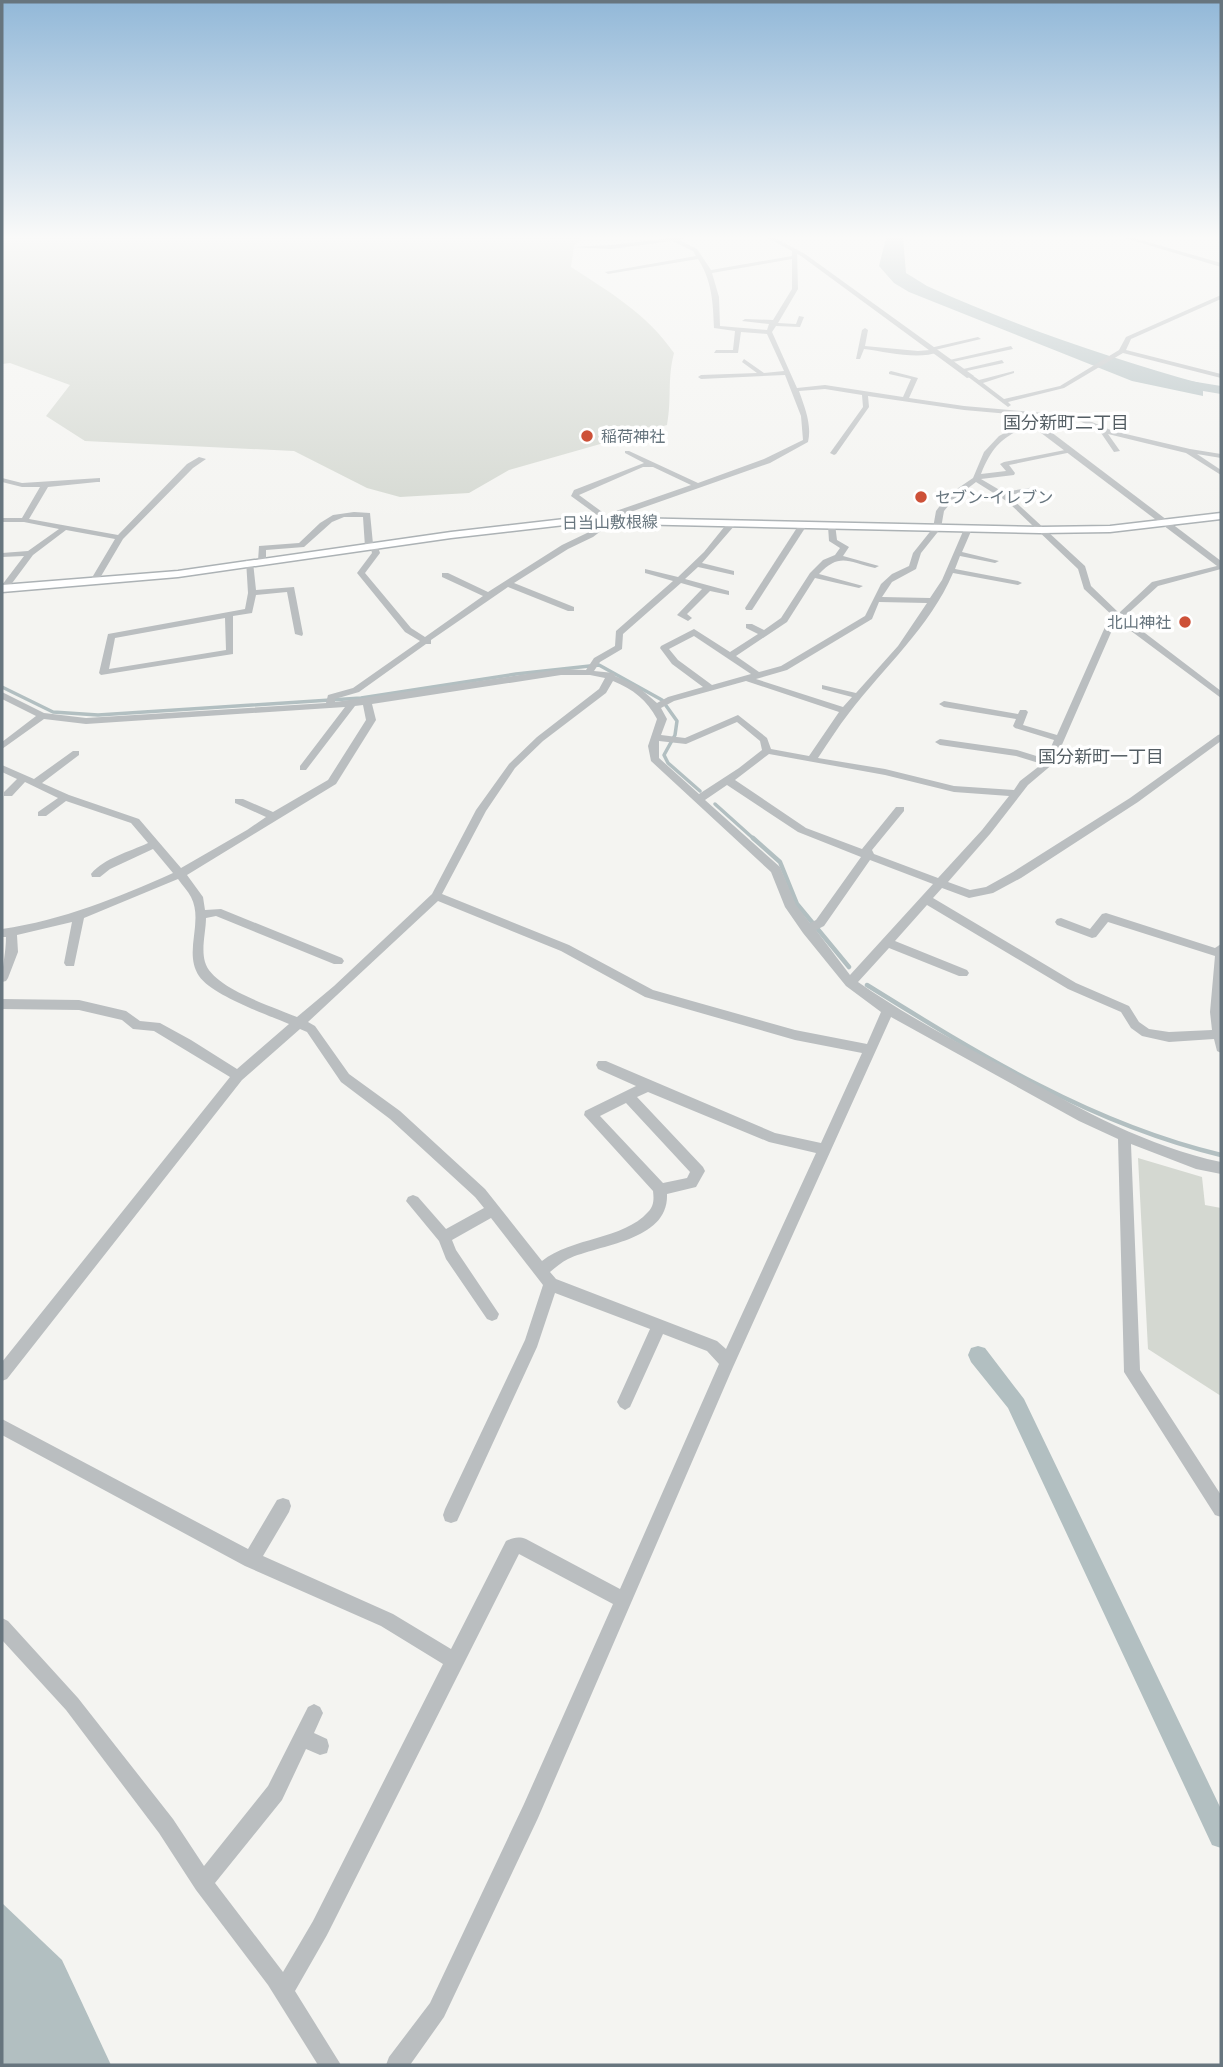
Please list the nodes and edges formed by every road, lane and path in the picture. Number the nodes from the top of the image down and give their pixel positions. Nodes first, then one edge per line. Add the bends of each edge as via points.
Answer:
1 (738, 334) edge
2 (770, 334) edge
3 (864, 334) edge
4 (911, 334) edge
5 (1134, 334) edge
6 (978, 340) dead end
7 (862, 347) junction
8 (1011, 348) dead end
9 (716, 352) dead end
10 (936, 352) junction
11 (1121, 352) junction
12 (858, 358) dead end
13 (744, 360) dead end
14 (948, 360) junction
15 (1002, 362) dead end
16 (911, 369) junction
17 (962, 370) junction
18 (1012, 372) dead end
19 (785, 373) junction
20 (891, 373) dead end
21 (763, 375) junction
22 (970, 376) joint
23 (1221, 376) edge
24 (701, 377) dead end
25 (978, 382) junction
26 (794, 390) junction
27 (865, 393) junction
28 (905, 399) junction
29 (1002, 401) junction
30 (1027, 418) junction
31 (1102, 430) junction
32 (1188, 450) junction
33 (1070, 451) junction
34 (1116, 451) dead end
35 (627, 452) dead end
36 (834, 453) dead end
37 (1221, 456) edge
38 (202, 459) dead end
39 (653, 465) junction
40 (1221, 473) edge
41 (976, 478) junction
42 (2, 480) edge
43 (97, 480) dead end
44 (45, 485) junction
45 (697, 485) junction
46 (1032, 489) dead end
47 (1003, 494) junction
48 (1221, 516) edge
49 (2, 520) edge
50 (24, 520) junction
51 (609, 520) junction
52 (732, 523) junction
53 (1167, 524) junction
54 (803, 525) junction
55 (832, 526) junction
56 (66, 527) junction
57 (937, 528) junction
58 (968, 529) junction
59 (1040, 530) junction
60 (120, 538) junction
61 (372, 547) junction
62 (30, 553) junction
63 (957, 553) junction
64 (2, 555) edge
65 (838, 557) junction
66 (995, 561) dead end
67 (255, 562) junction
68 (696, 564) junction
69 (875, 566) dead end
70 (1221, 567) edge
71 (950, 570) junction
72 (648, 571) dead end
73 (731, 573) dead end
74 (445, 575) dead end
75 (813, 575) junction
76 (94, 581) junction
77 (680, 582) junction
78 (1018, 583) dead end
79 (508, 584) junction
80 (859, 586) dead end
81 (3, 588) edge
82 (708, 588) junction
83 (252, 593) junction
84 (726, 593) dead end
85 (489, 596) junction
86 (876, 598) junction
87 (933, 601) junction
88 (749, 608) dead end
89 (571, 609) dead end
90 (229, 615) junction
91 (688, 618) dead end
92 (1121, 618) junction
93 (748, 626) dead end
94 (764, 633) junction
95 (299, 634) dead end
96 (428, 642) junction
97 (731, 656) junction
98 (593, 666) junction
99 (611, 675) junction
100 (758, 675) junction
101 (747, 679) junction
102 (709, 687) junction
103 (825, 687) dead end
104 (2, 695) edge
105 (1221, 695) edge
106 (858, 696) junction
107 (330, 702) junction
108 (367, 702) junction
109 (352, 704) junction
110 (944, 704) dead end
111 (657, 706) junction
112 (845, 711) junction
113 (43, 716) junction
114 (1221, 737) edge
115 (661, 738) junction
116 (1061, 739) junction
117 (940, 742) dead end
118 (3, 744) edge
119 (767, 751) junction
120 (76, 753) dead end
121 (812, 760) junction
122 (1049, 763) junction
123 (2, 768) edge
124 (303, 768) dead end
125 (23, 778) junction
126 (727, 780) junction
127 (35, 783) junction
128 (1017, 793) junction
129 (8, 794) dead end
130 (65, 797) junction
131 (699, 799) junction
132 (239, 802) dead end
133 (900, 809) dead end
134 (42, 814) dead end
135 (274, 816) junction
136 (156, 844) junction
137 (867, 852) junction
138 (96, 874) dead end
139 (180, 874) junction
140 (942, 882) junction
141 (436, 896) junction
142 (925, 900) junction
143 (79, 915) junction
144 (201, 915) junction
145 (1061, 922) dead end
146 (813, 927) junction
147 (6, 932) edge
148 (889, 943) junction
149 (1220, 950) edge
150 (338, 961) dead end
151 (70, 963) dead end
152 (963, 974) dead end
153 (2, 978) edge
154 (850, 983) junction
155 (2, 1004) edge
156 (888, 1010) junction
157 (1219, 1013) edge
158 (300, 1022) junction
159 (1218, 1034) junction
160 (1221, 1048) edge
161 (869, 1049) junction
162 (602, 1065) dead end
163 (238, 1076) junction
164 (649, 1086) junction
165 (628, 1096) junction
166 (1124, 1136) junction
167 (824, 1149) junction
168 (1221, 1168) edge
169 (660, 1189) junction
170 (413, 1201) dead end
171 (493, 1210) junction
172 (444, 1237) junction
173 (546, 1278) junction
174 (492, 1314) dead end
175 (660, 1325) junction
176 (728, 1362) junction
177 (2, 1374) edge
178 (625, 1402) dead end
179 (2, 1427) edge
180 (283, 1506) dead end
181 (1221, 1510) edge
182 (450, 1516) dead end
183 (251, 1560) junction
184 (622, 1600) junction
185 (2, 1627) edge
186 (453, 1660) junction
187 (314, 1713) dead end
188 (203, 1883) junction
189 (283, 1992) junction
190 (330, 2065) edge
191 (397, 2065) edge

1 - 9 street via 736,352
2 - 19 street
3 - 7 street
4 - 10 street
5 - 11 street
6 - 10 street
7 - 10 street
7 - 12 street
8 - 14 street
10 - 14 street
10 - 16 street via 921,356
11 - 23 street
11 - 29 street via 1062,387
13 - 21 street
14 - 17 street
15 - 17 street
16 - 20 street
16 - 28 street via 915,378
17 - 22 street
18 - 25 street
19 - 21 street
19 - 26 street
21 - 24 street
22 - 25 street
25 - 29 street
26 - 27 street via 818,387
26 - 45 street via 808,433 806,441 767,461
27 - 28 street
27 - 36 street via 866,407
28 - 30 street
29 - 30 street
30 - 31 street via 1075,418
30 - 33 street
30 - 41 street via 995,443
31 - 32 street
31 - 34 street
32 - 37 street
32 - 40 street
33 - 41 street via 1004,464 1011,473
33 - 53 street
35 - 39 street
38 - 60 street
39 - 45 street
39 - 51 street via 642,465 577,492 575,496
41 - 47 street
41 - 57 street via 947,502
42 - 44 street
43 - 44 street
44 - 50 street
45 - 51 street via 631,507
46 - 47 street
47 - 59 street
48 - 53 main road, 日当山敷根線
49 - 50 street
50 - 56 street
51 - 52 main road, 日当山敷根線
51 - 61 main road, 日当山敷根線 via 556,522
51 - 79 street
52 - 54 main road, 日当山敷根線
52 - 68 street
53 - 59 main road, 日当山敷根線
53 - 70 street
54 - 55 main road, 日当山敷根線
54 - 88 street
55 - 57 main road, 日当山敷根線
55 - 65 street via 833,541 845,547
56 - 60 street via 85,527
56 - 62 street
57 - 58 main road, 日当山敷根線
57 - 86 street via 917,553 913,567 896,573
58 - 59 main road, 日当山敷根線
58 - 63 street
59 - 92 street via 1082,568 1087,587
60 - 76 street
61 - 67 main road, 日当山敷根線
61 - 67 street via 366,515 350,514 320,524 301,545 262,548
61 - 96 street via 376,553 361,573 408,630
62 - 64 street
62 - 81 street
63 - 66 street
63 - 71 street
65 - 69 street
65 - 75 street
67 - 76 main road, 日当山敷根線
67 - 83 street
68 - 73 street
68 - 77 street
70 - 92 street via 1155,584
71 - 78 street
71 - 87 street
72 - 77 street
74 - 85 street
75 - 80 street
75 - 94 street via 784,620
76 - 81 main road, 日当山敷根線
77 - 82 street
77 - 98 street via 644,608 619,633 619,647
79 - 85 street
79 - 89 street
82 - 84 street
82 - 91 street via 681,615
83 - 90 street via 249,611
83 - 95 street via 291,589
85 - 96 street
86 - 87 street
86 - 100 street via 869,617 784,668
87 - 106 street via 901,648
90 - 90 street via 111,636 104,673 230,652
92 - 105 street
92 - 116 street via 1109,626
93 - 94 street
94 - 97 street
96 - 107 street
97 - 100 street
97 - 102 street via 694,632 664,648
98 - 99 street
98 - 108 street
99 - 111 street
99 - 141 street via 603,691 512,766 481,810
100 - 101 street
101 - 102 street
101 - 112 street
102 - 111 street
103 - 106 street
104 - 113 street
106 - 112 street
107 - 109 street
107 - 113 street via 86,721
108 - 109 street
108 - 135 street via 371,720 332,782
109 - 124 street via 311,748
110 - 116 street via 1022,715 1018,726
111 - 115 street
112 - 121 street
113 - 118 street
114 - 140 street via 1017,876 969,894
115 - 119 street via 680,742 738,718 764,740
115 - 131 street via 653,746 654,759
116 - 122 street
117 - 122 street via 1017,753
119 - 121 street
119 - 126 street
120 - 127 street
121 - 128 street via 954,789
122 - 128 street
123 - 125 street
125 - 127 street
125 - 129 street
126 - 131 street
126 - 137 street via 802,830
127 - 130 street
128 - 140 street
130 - 134 street
130 - 136 street via 135,821
131 - 146 street via 776,870 791,906
132 - 135 street
133 - 137 street
135 - 139 street via 249,837
136 - 138 street
136 - 139 street
137 - 140 street
137 - 146 street
139 - 143 street
139 - 144 street via 197,897
140 - 142 street
141 - 158 street
141 - 161 street via 565,948 649,994 795,1035
142 - 148 street
142 - 159 street via 1072,986 1125,1009 1146,1033 1169,1037
143 - 147 street
143 - 151 street
144 - 150 street via 217,912
144 - 158 street via 198,960 204,974 222,989
145 - 149 street via 1092,934 1106,917
146 - 154 street
147 - 153 street via 12,952
148 - 152 street
148 - 154 street
149 - 157 street
154 - 156 street
155 - 163 street via 79,1004 126,1016 137,1026 156,1026
156 - 161 street
156 - 166 street
157 - 159 street
158 - 163 street
158 - 171 street via 320,1039 345,1078 404,1123
159 - 160 street
161 - 167 street
162 - 164 street
163 - 177 street
164 - 165 street
164 - 167 street via 774,1138
165 - 169 street via 590,1115
165 - 169 street via 698,1171 691,1183
166 - 168 street
166 - 181 street via 1132,1372
167 - 176 street
169 - 173 street via 658,1211 643,1227 562,1255
170 - 172 street
171 - 172 street
171 - 173 street
172 - 174 street via 451,1255
173 - 175 street
173 - 182 street via 532,1342
175 - 176 street via 712,1346
175 - 178 street
176 - 184 street
179 - 183 street
180 - 183 street
183 - 186 street via 387,1620
184 - 186 street via 520,1545 512,1547
184 - 191 street via 531,1811 437,2010
185 - 188 street via 72,1704 166,1826
186 - 189 street via 320,1928
187 - 188 street via 311,1742
188 - 189 street
189 - 190 street

